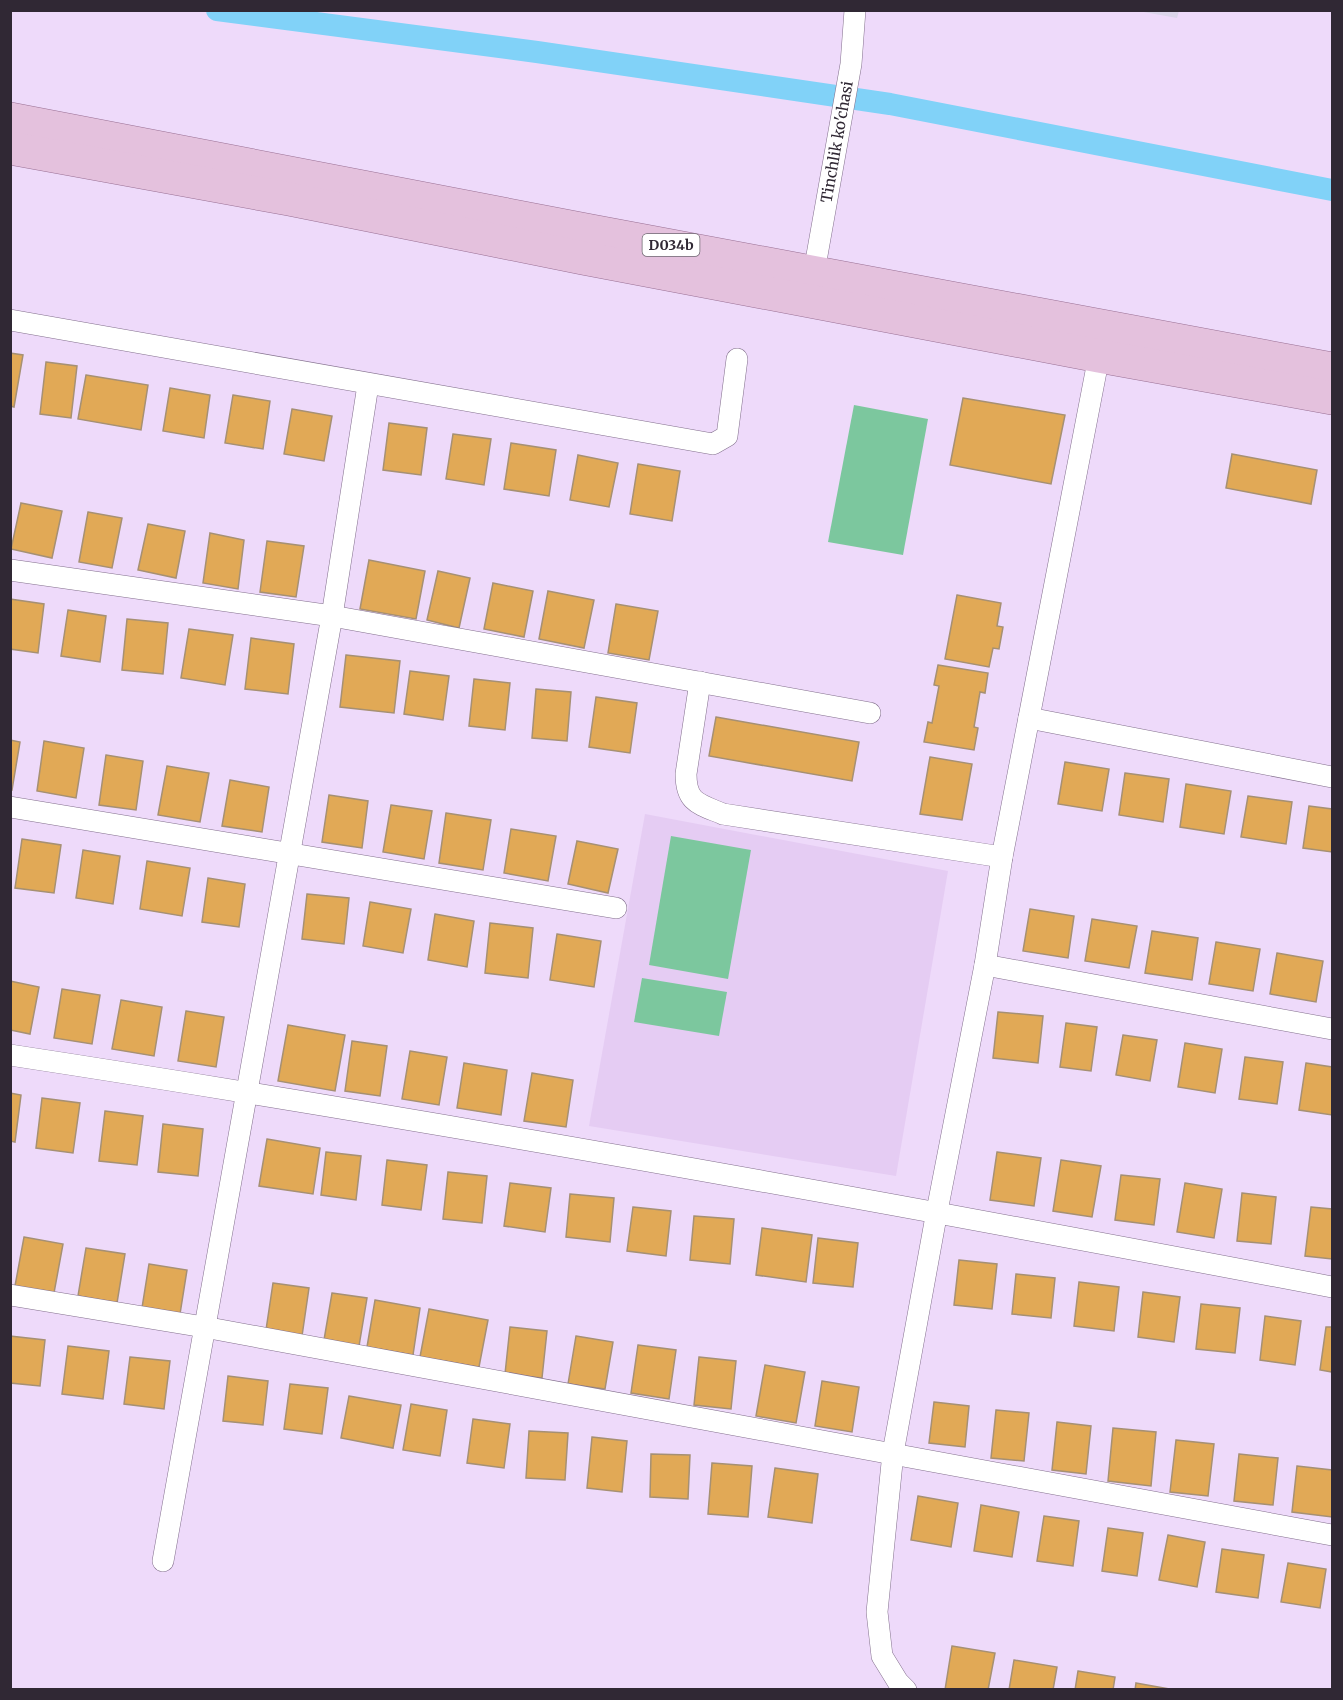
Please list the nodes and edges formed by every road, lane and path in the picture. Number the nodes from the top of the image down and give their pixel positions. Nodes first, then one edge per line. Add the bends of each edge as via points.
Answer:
1 (855, 10) edge
2 (10, 119) edge
3 (10, 148) edge
4 (587, 244) junction
5 (814, 272) junction
6 (10, 320) edge
7 (1099, 356) junction
8 (737, 359) dead end
9 (1332, 369) edge
10 (368, 385) junction
11 (1332, 398) edge
12 (10, 570) edge
13 (332, 616) junction
14 (700, 682) junction
15 (870, 713) dead end
16 (1029, 718) junction
17 (1332, 777) edge
18 (10, 807) edge
19 (290, 853) junction
20 (1002, 857) junction
21 (616, 908) dead end
22 (985, 965) junction
23 (1332, 1029) edge
24 (10, 1054) edge
25 (246, 1091) junction
26 (937, 1211) junction
27 (1332, 1287) edge
28 (10, 1295) edge
29 (204, 1327) junction
30 (893, 1453) junction
31 (1332, 1535) edge
32 (163, 1562) dead end
33 (906, 1689) edge

1 - 5 street, Tinchlik ko'chasi via 852,63
2 - 4 main road, D034b
3 - 4 main road, D034b via 289,199
4 - 5 main road, D034b
4 - 7 main road, D034b
5 - 9 main road, D034b
6 - 10 street
7 - 11 main road, D034b
7 - 16 street
8 - 10 street via 726,436 713,444
10 - 13 street
12 - 13 street
13 - 14 street
13 - 19 street
14 - 15 street
14 - 20 street via 686,774 686,789 697,803 723,814
16 - 17 street
16 - 20 street
18 - 19 street
19 - 21 street
19 - 25 street
20 - 22 street
22 - 23 street
22 - 26 street
24 - 25 street
25 - 26 street
25 - 29 street
26 - 27 street
26 - 30 street
28 - 29 street
29 - 30 street
29 - 32 street
30 - 31 street
30 - 33 street via 877,1612 882,1656

